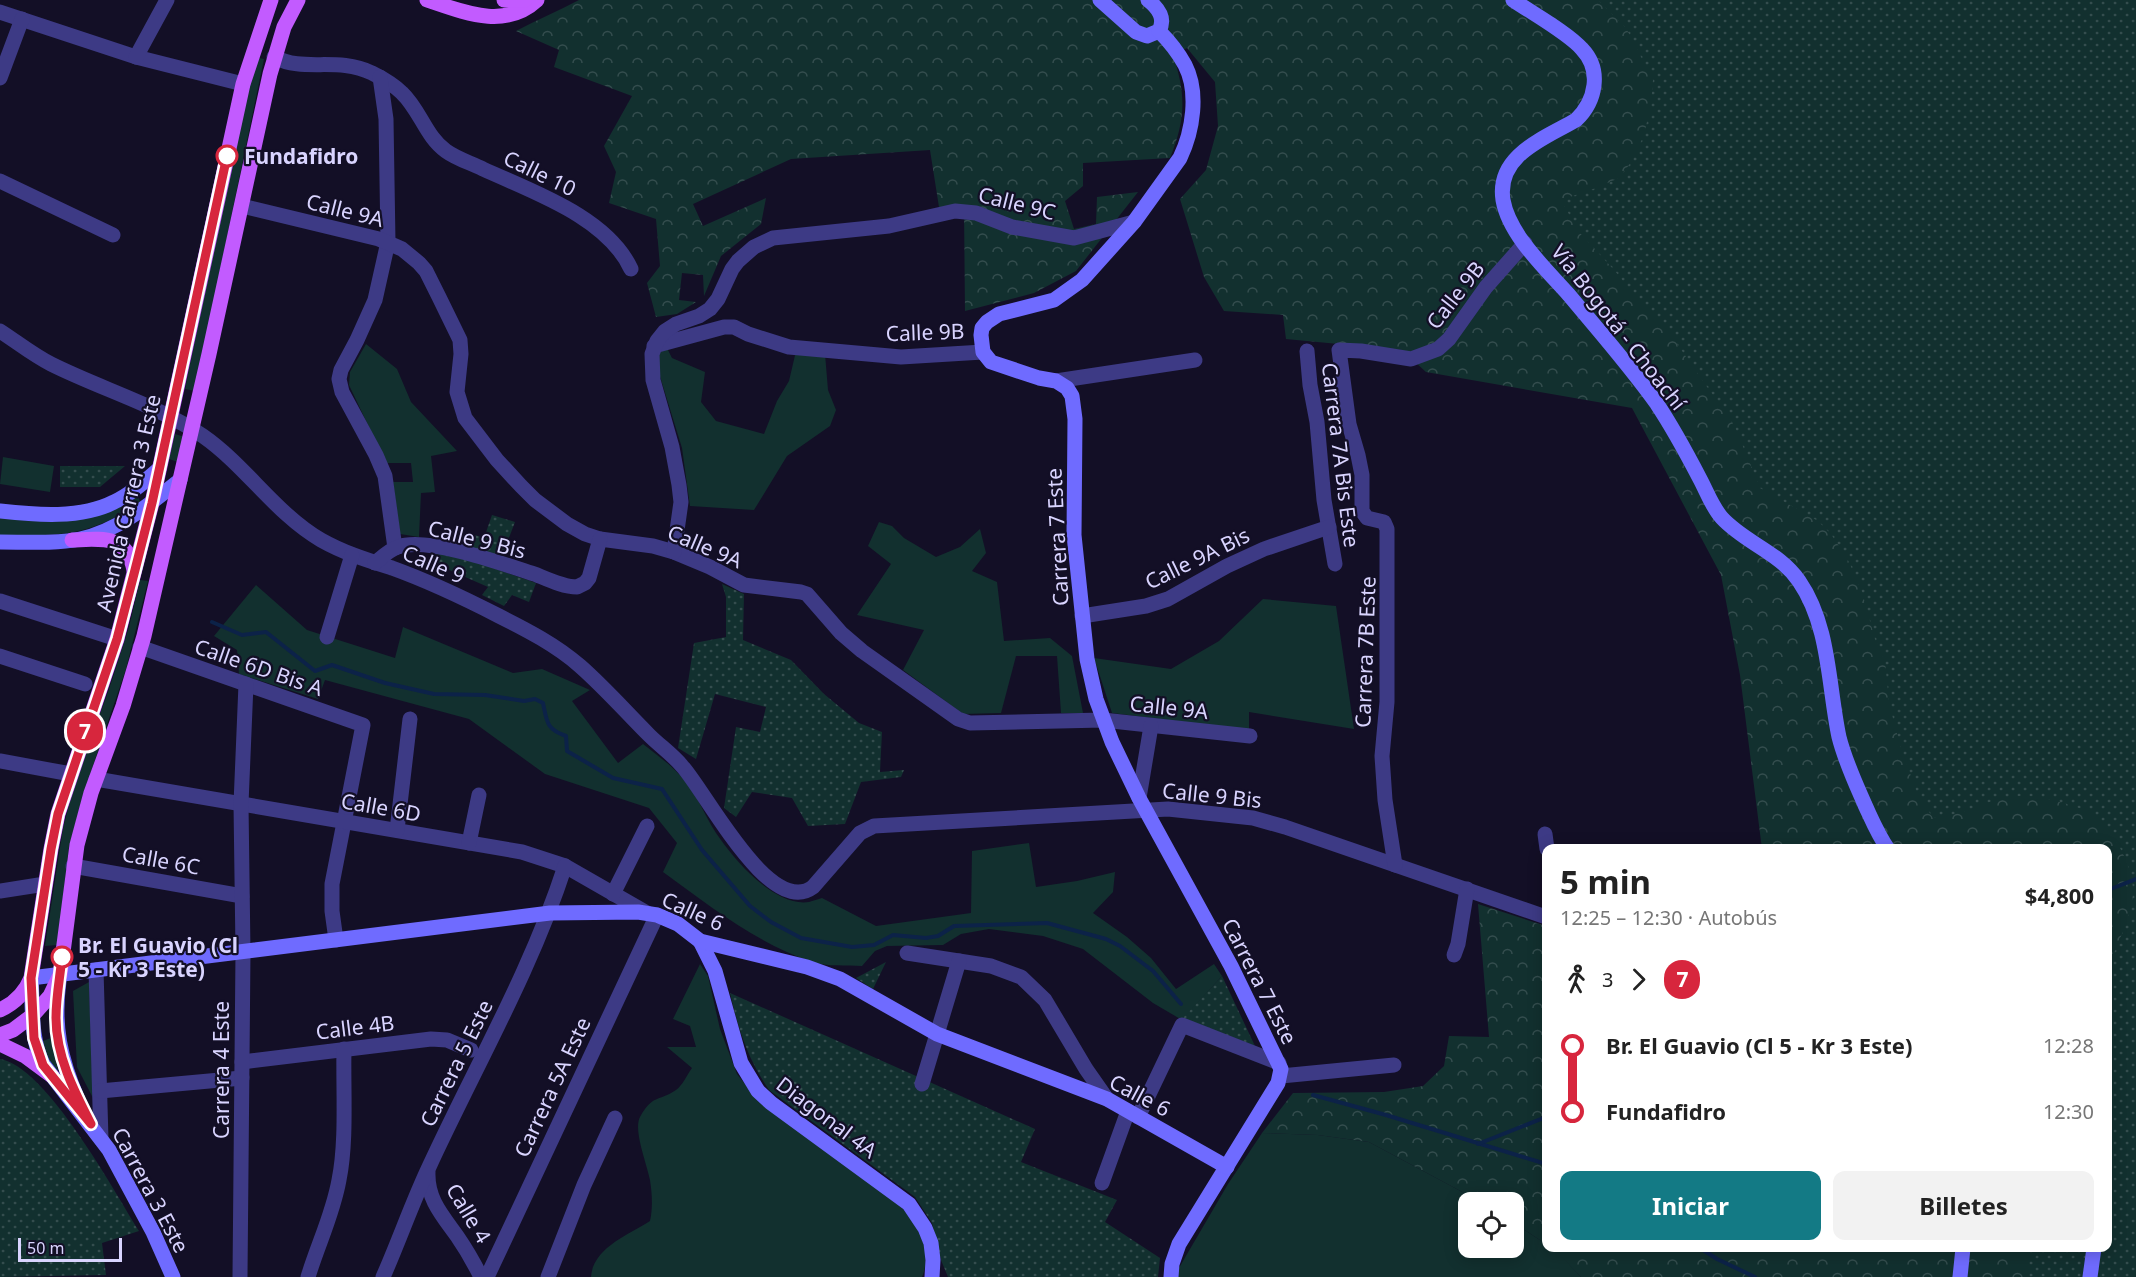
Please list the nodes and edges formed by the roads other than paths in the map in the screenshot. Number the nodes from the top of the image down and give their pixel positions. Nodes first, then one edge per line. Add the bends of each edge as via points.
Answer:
1 (167, 0) edge
2 (271, 0) edge
3 (298, 0) edge
4 (427, 0) edge
5 (504, 0) edge
6 (537, 0) edge
7 (1100, 0) edge
8 (1148, 0) edge
9 (1513, 0) edge
10 (522, 7) edge
11 (0, 12) edge
12 (22, 19) junction
13 (1159, 30) junction
14 (136, 57) junction
15 (274, 57) junction
16 (380, 77) junction
17 (0, 78) edge
18 (243, 84) junction
19 (0, 181) edge
20 (242, 206) junction
21 (1134, 222) junction
22 (113, 236) dead end
23 (388, 242) junction
24 (1525, 243) junction
25 (631, 269) dead end
26 (0, 331) edge
27 (654, 346) junction
28 (1339, 350) joint
29 (1307, 351) dead end
30 (982, 352) junction
31 (1195, 360) dead end
32 (1056, 381) junction
33 (170, 418) junction
34 (191, 430) junction
35 (159, 469) junction
36 (180, 480) junction
37 (152, 503) junction
38 (0, 511) edge
39 (1329, 526) junction
40 (600, 539) junction
41 (72, 540) junction
42 (0, 542) edge
43 (396, 548) junction
44 (674, 552) junction
45 (352, 555) junction
46 (375, 563) junction
47 (1335, 564) dead end
48 (135, 570) junction
49 (0, 601) edge
50 (1082, 616) junction
51 (327, 637) dead end
52 (117, 639) junction
53 (140, 647) junction
54 (0, 656) edge
55 (85, 684) dead end
56 (246, 684) junction
57 (410, 719) dead end
58 (1103, 720) junction
59 (1151, 726) junction
60 (1250, 736) dead end
61 (0, 761) edge
62 (71, 774) junction
63 (96, 779) junction
64 (479, 795) dead end
65 (241, 804) junction
66 (1143, 804) junction
67 (344, 822) junction
68 (647, 826) dead end
69 (397, 831) junction
70 (860, 833) joint
71 (469, 843) junction
72 (1884, 844) edge
73 (1395, 865) junction
74 (73, 866) junction
75 (565, 866) junction
76 (45, 884) junction
77 (1467, 889) junction
78 (0, 891) edge
79 (613, 894) junction
80 (242, 896) junction
81 (550, 913) junction
82 (652, 914) junction
83 (1542, 916) edge
84 (336, 940) junction
85 (700, 941) junction
86 (243, 952) junction
87 (907, 953) dead end
88 (1454, 955) dead end
89 (959, 961) junction
90 (96, 970) junction
91 (60, 975) junction
92 (31, 978) junction
93 (0, 1010) edge
94 (33, 1015) junction
95 (937, 1034) junction
96 (0, 1035) edge
97 (0, 1044) edge
98 (344, 1049) junction
99 (471, 1050) dead end
100 (242, 1062) junction
101 (1394, 1065) dead end
102 (1280, 1070) junction
103 (52, 1076) junction
104 (242, 1078) junction
105 (922, 1084) dead end
106 (100, 1091) junction
107 (1107, 1099) junction
108 (1133, 1114) junction
109 (615, 1118) dead end
110 (91, 1124) junction
111 (101, 1139) junction
112 (1227, 1167) junction
113 (428, 1168) junction
114 (1102, 1183) dead end
115 (1963, 1252) edge
116 (2093, 1252) edge
117 (173, 1277) edge
118 (240, 1277) edge
119 (308, 1277) edge
120 (383, 1277) edge
121 (481, 1277) edge
122 (487, 1277) edge
123 (548, 1277) edge
124 (932, 1277) edge
125 (1171, 1277) edge
126 (1960, 1277) edge
127 (2090, 1277) edge

1 - 14 street
2 - 18 main road, Avenida Carrera 3 Este
3 - 15 main road via 288,16
4 - 10 main road via 477,15 492,16
5 - 10 main road
6 - 10 main road
7 - 13 street via 1140,34 1147,36
8 - 13 street via 1161,15
9 - 24 street, Vía Bogotá - Choachí via 1581,47 1595,76 1591,100 1582,114 1517,156 1505,173 1504,207
11 - 12 street
12 - 14 street
12 - 17 street
13 - 21 street via 1186,66 1192,118 1180,158
14 - 18 street
15 - 16 street, Calle 10 via 288,63 348,64
15 - 20 main road
16 - 23 street via 386,119
16 - 25 street, Calle 10 via 403,94 438,145 448,153 561,205 615,243
18 - 33 main road, Avenida Carrera 3 Este
19 - 22 street
20 - 23 street, Calle 9A
20 - 34 main road
21 - 27 street, Calle 9C via 1074,238 955,211 889,226 773,238 738,261 710,309 670,327
21 - 30 street via 1082,280 1061,295 992,317 982,328
23 - 40 street, Calle 9A via 411,255 426,271 457,333 461,347 457,392 460,409 474,432 535,500 567,524
23 - 43 street via 375,300 339,379 385,476
24 - 28 street, Calle 9B via 1438,349 1411,359
24 - 72 street, Vía Bogotá - Choachí via 1657,404 1722,517 1786,564 1799,581 1811,602 1822,638 1845,759
26 - 33 street, Calle 9 via 50,363
27 - 30 street, Calle 9B via 734,327 789,347 901,357
27 - 44 street via 651,371 672,447 681,501
28 - 73 street, Carrera 7B Este via 1349,424 1362,475 1362,512 1367,518 1384,522 1388,532 1387,702 1382,756
29 - 39 street, Carrera 7A Bis Este
30 - 32 street, Calle 9B via 991,362
31 - 32 street, Calle 9B
32 - 50 street, Carrera 7 Este via 1067,388 1074,406 1073,506
33 - 34 street, Calle 9
33 - 35 main road, Avenida Carrera 3 Este
34 - 36 main road
34 - 45 street, Calle 9 via 218,448 294,521
35 - 37 main road, Avenida Carrera 3 Este
35 - 38 street via 136,489 101,508 66,513
36 - 37 street
36 - 53 main road
37 - 41 street via 103,531
37 - 48 main road, Avenida Carrera 3 Este
39 - 47 street, Carrera 7A Bis Este
39 - 50 street, Calle 9A Bis via 1264,549 1167,599
40 - 43 street, Calle 9 Bis via 589,578 573,588 461,552 418,545
40 - 44 street, Calle 9A
41 - 42 street
41 - 48 main road via 117,543 129,554
43 - 46 street, Calle 9 Bis
44 - 58 street, Calle 9A via 744,585 807,594 856,646 958,719 970,723
45 - 46 street, Calle 9
45 - 51 street
46 - 70 street, Calle 9 via 482,607 564,653 684,767 756,868 791,892 804,893 813,887
48 - 52 main road, Avenida Carrera 3 Este
49 - 52 street
50 - 58 street, Carrera 7 Este via 1090,678
52 - 62 main road, Avenida Carrera 3 Este
53 - 56 street, Calle 6D Bis A
53 - 63 main road
54 - 55 street
56 - 65 street, Carrera 4 Este
56 - 67 street, Calle 6D Bis A via 363,725
57 - 69 street
58 - 59 street, Calle 9A
58 - 66 street, Carrera 7 Este
59 - 60 street, Calle 9A
59 - 66 street
61 - 62 street
62 - 76 main road, Avenida Carrera 3 Este via 58,814
63 - 65 street, Calle 6D
63 - 74 main road
64 - 71 street
65 - 67 street, Calle 6D
65 - 80 street, Carrera 4 Este
66 - 70 street, Calle 9 Bis via 882,825
66 - 73 street, Calle 9 Bis via 1253,818
66 - 102 street, Carrera 7 Este via 1231,966
67 - 69 street, Calle 6D
67 - 84 street via 332,884
68 - 79 street
69 - 71 street, Calle 6D
71 - 75 street, Calle 6D via 522,852
73 - 77 street, Calle 9 Bis
74 - 80 street, Calle 6C
74 - 91 main road
75 - 79 street, Calle 6D
75 - 81 street, Carrera 5 Este
76 - 78 street
76 - 92 main road, Avenida Carrera 3 Este
77 - 83 street, Calle 9 Bis
77 - 88 street
79 - 82 street, Calle 6D
80 - 86 street, Carrera 4 Este
81 - 82 street, Calle 6
81 - 84 street, Calle 6
81 - 113 street, Carrera 5 Este
82 - 85 street, Calle 6 via 678,924
82 - 122 street, Carrera 5A Este
84 - 86 street, Calle 6
85 - 95 street, Calle 6 via 831,975
85 - 124 street, Diagonal 4A via 716,971 741,1064 749,1079 771,1103 909,1204 926,1228 933,1260
86 - 90 street, Calle 6
86 - 100 street, Carrera 4 Este
87 - 89 street
89 - 95 street
89 - 107 street via 1001,969 1021,977 1034,988
90 - 91 street, Calle 6
90 - 106 street
91 - 92 street, Calle 6
91 - 94 main road via 50,996
91 - 110 street, Carrera 3 Este via 56,1021 61,1055
92 - 93 main road via 17,999
92 - 94 street, Avenida Carrera 3 Este
94 - 96 main road
94 - 103 street, Carrera 3 Este via 39,1056
95 - 105 street
95 - 107 street, Calle 6
97 - 103 main road
98 - 99 street, Calle 4B via 430,1039 455,1042
98 - 100 street, Calle 4B
98 - 119 street via 340,1179
100 - 104 street, Carrera 4 Este
101 - 102 street
102 - 108 street via 1182,1026
102 - 112 street, Carrera 7 Este via 1278,1083
103 - 110 street, Carrera 3 Este
104 - 106 street
104 - 118 street, Carrera 4 Este
106 - 111 street
107 - 108 street, Calle 6
108 - 112 street, Calle 6
108 - 114 street
109 - 123 street
110 - 111 street, Carrera 3 Este
111 - 117 street, Carrera 3 Este via 137,1200
112 - 125 street, Carrera 7 Este via 1179,1244
113 - 120 street, Carrera 5 Este
113 - 121 street, Calle 4 via 435,1206
115 - 126 street
116 - 127 street

